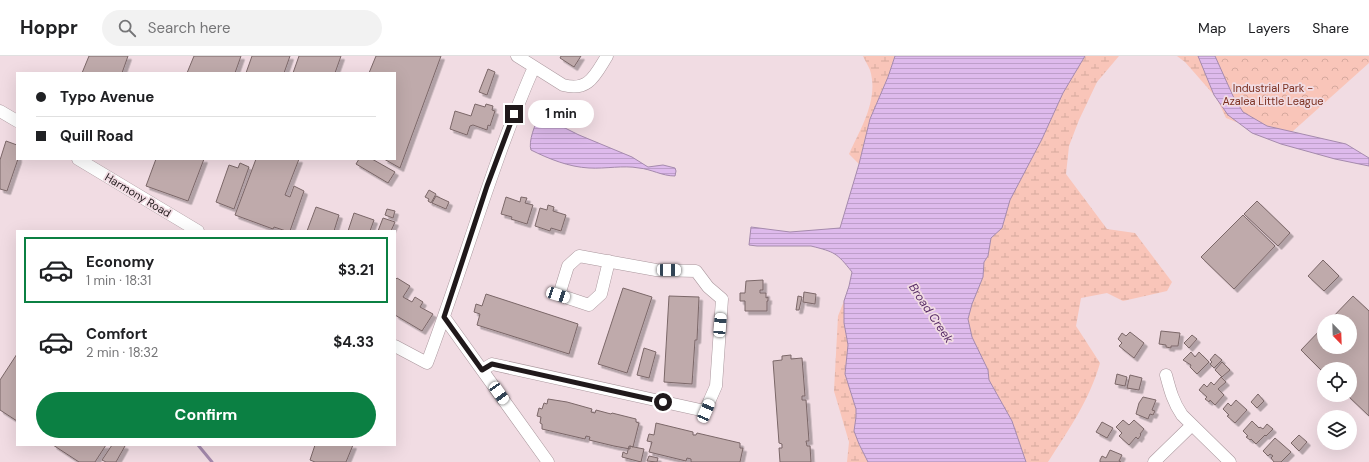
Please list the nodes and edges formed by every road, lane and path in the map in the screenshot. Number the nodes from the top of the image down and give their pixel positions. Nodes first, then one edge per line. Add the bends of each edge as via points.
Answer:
1 (517, 56) edge
2 (607, 56) edge
3 (534, 67) junction
4 (0, 111) edge
5 (16, 121) edge
6 (80, 160) edge
7 (196, 230) edge
8 (609, 261) junction
9 (444, 317) junction
10 (396, 347) edge
11 (482, 370) junction
12 (1166, 375) dead end
13 (1192, 425) junction
14 (548, 462) edge
15 (1154, 462) edge
16 (1230, 462) edge

1 - 3 street
2 - 3 street via 594,77 580,86 563,85
3 - 9 street via 487,186
4 - 5 street
6 - 7 street, Harmony Road
8 - 8 street via 601,294 589,305 558,295 568,266 579,256
8 - 11 street via 656,270 696,271 708,287 722,299 716,386 706,411 492,364
9 - 10 street via 427,363
9 - 11 street
11 - 14 street
12 - 13 street via 1176,406
13 - 15 street
13 - 16 street

